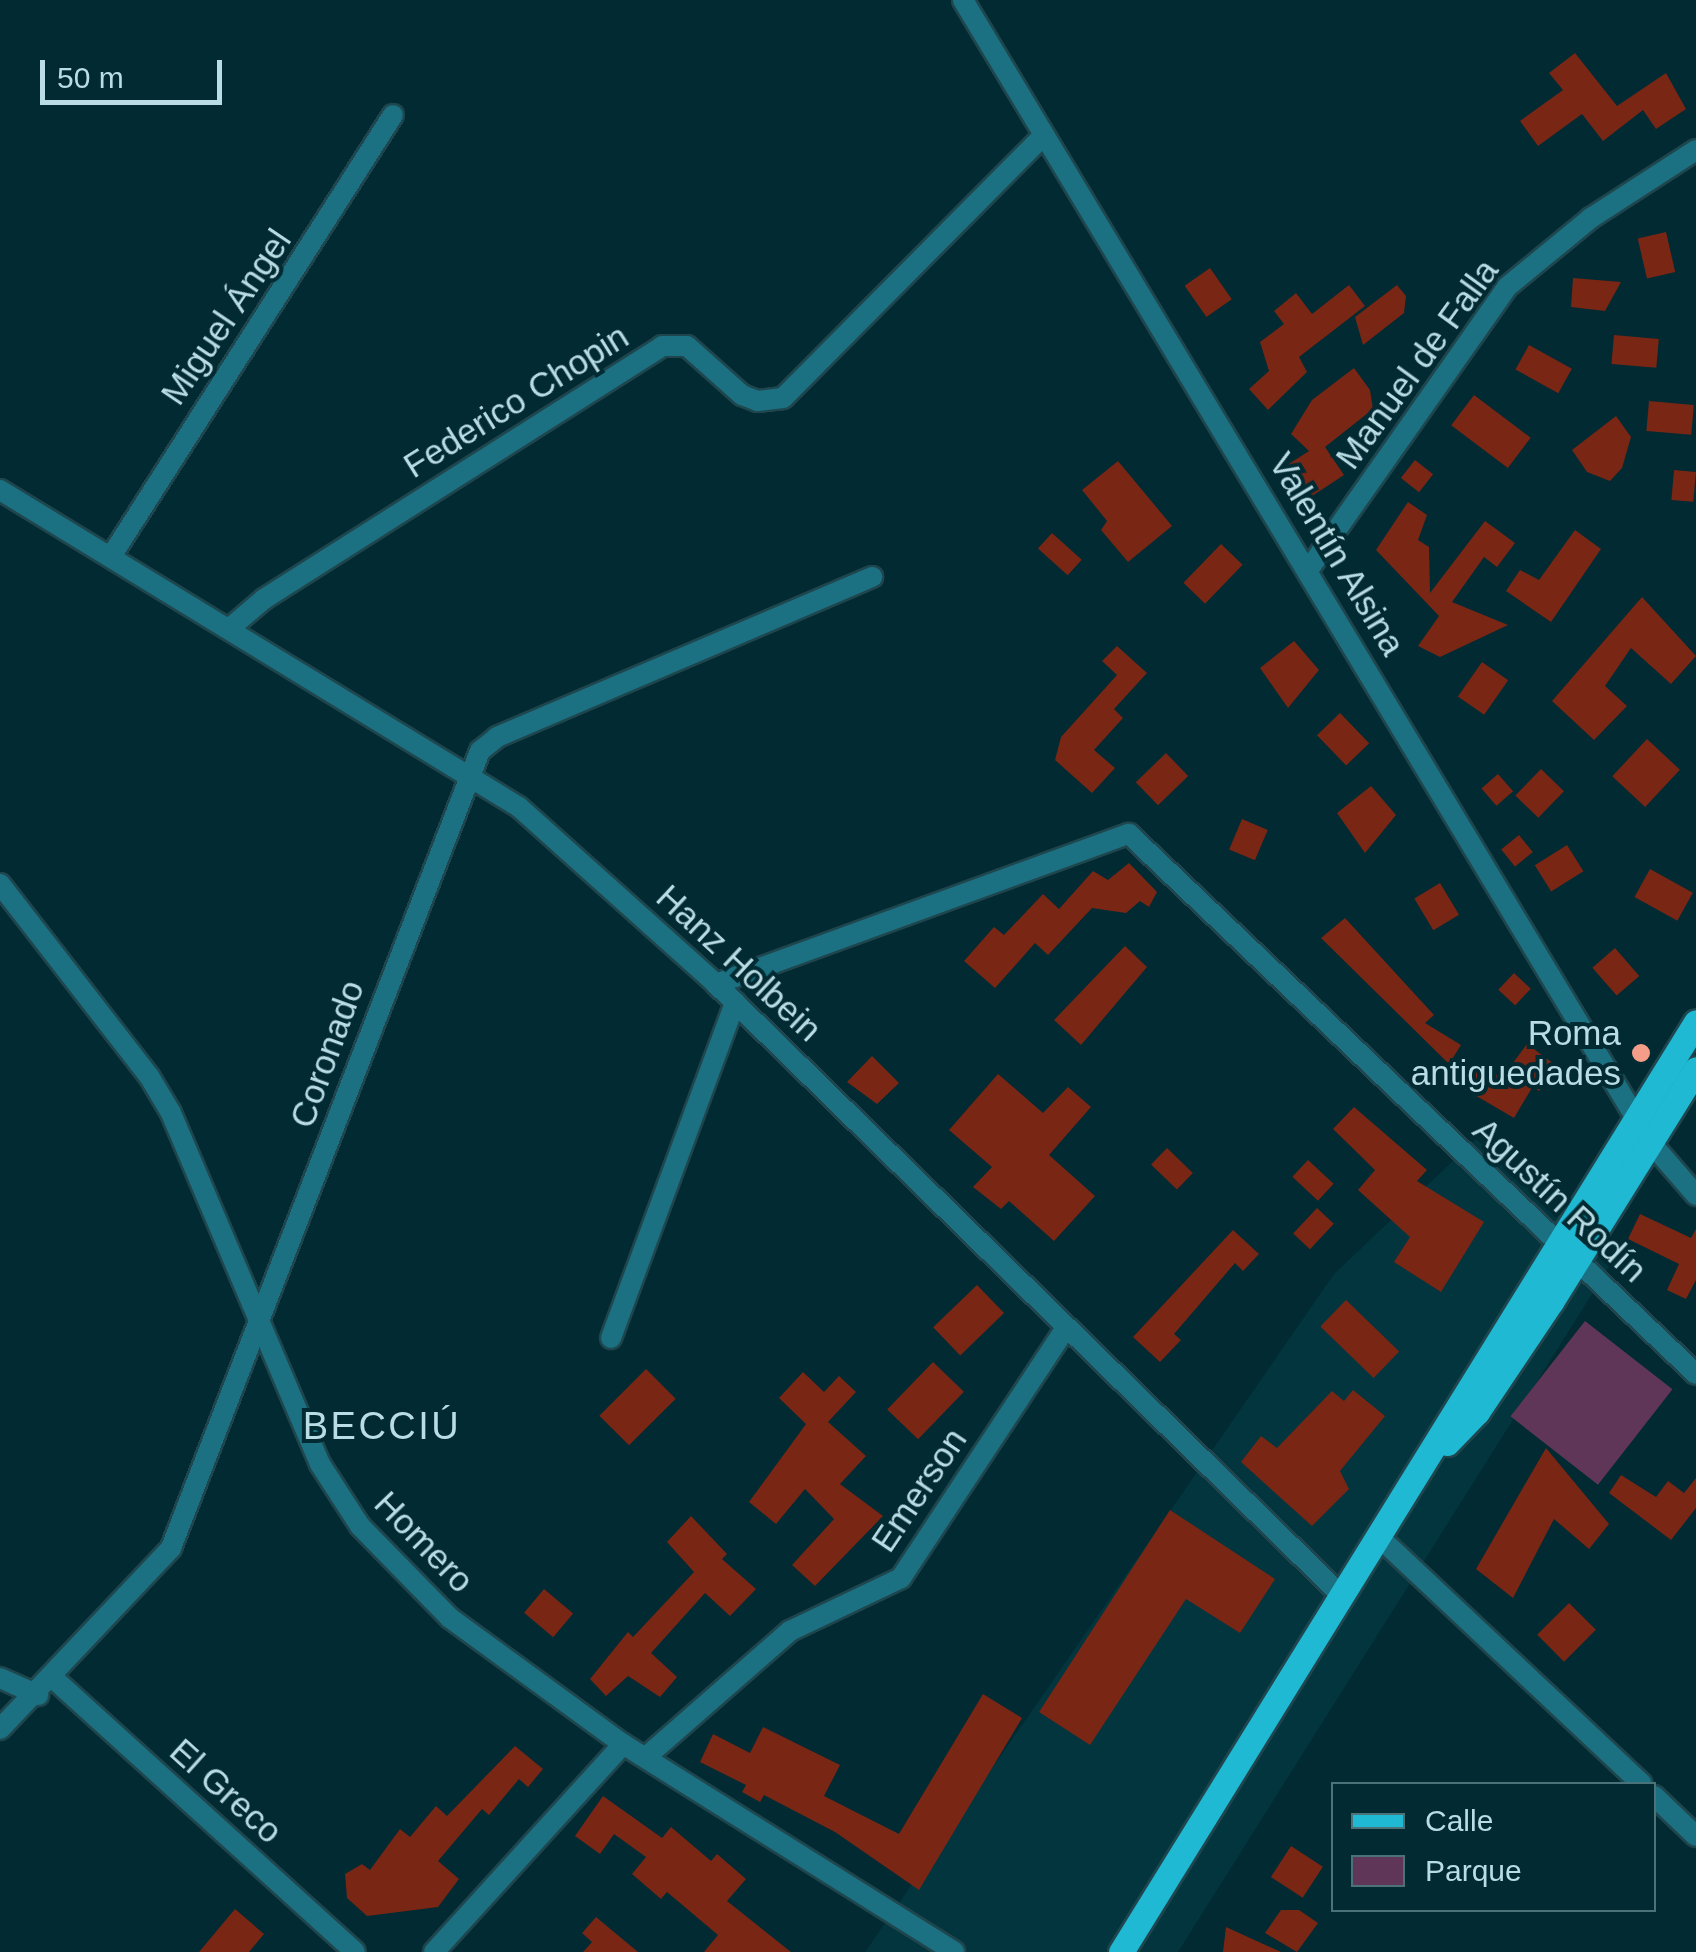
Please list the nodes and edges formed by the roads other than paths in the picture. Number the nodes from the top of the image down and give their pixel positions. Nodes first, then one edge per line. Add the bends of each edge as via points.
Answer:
1 (964, 0) edge
2 (392, 115) dead end
3 (1043, 136) junction
4 (1696, 150) edge
5 (0, 490) edge
6 (112, 555) junction
7 (1309, 569) junction
8 (872, 577) dead end
9 (230, 628) junction
10 (466, 774) junction
11 (0, 884) edge
12 (716, 984) junction
13 (735, 1002) junction
14 (1696, 1022) edge
15 (1696, 1046) edge
16 (1696, 1069) edge
17 (1638, 1115) junction
18 (1651, 1143) junction
19 (1696, 1195) edge
20 (1575, 1249) junction
21 (263, 1320) junction
22 (1066, 1328) junction
23 (611, 1338) dead end
24 (1696, 1374) edge
25 (1380, 1538) junction
26 (1344, 1597) junction
27 (0, 1678) edge
28 (54, 1679) junction
29 (38, 1695) junction
30 (0, 1729) edge
31 (623, 1744) junction
32 (646, 1757) junction
33 (1640, 1782) edge
34 (1656, 1798) edge
35 (1696, 1836) edge
36 (355, 1952) edge
37 (434, 1952) edge
38 (954, 1952) edge
39 (1121, 1952) edge

1 - 3 street, Valentín Alsina
2 - 6 street, Miguel Ángel
3 - 7 street, Valentín Alsina
3 - 9 street, Federico Chopin via 782,398 742,395 687,346 662,346 264,599
4 - 7 street, Manuel de Falla via 1591,218 1507,287
5 - 6 street, Hanz Holbein
6 - 9 street, Hanz Holbein
7 - 17 street, Valentín Alsina
8 - 10 street, Coronado via 497,736
9 - 10 street, Hanz Holbein
10 - 12 street, Hanz Holbein via 538,822
10 - 21 street, Coronado
11 - 21 street, Homero via 150,1076
12 - 13 street, Hanz Holbein
12 - 20 street, Agustín Rodín via 1116,833 1140,840
13 - 22 street, Hanz Holbein
13 - 23 street
14 - 17 main road
15 - 18 main road via 1654,1112
16 - 18 main road
17 - 18 street, Valentín Alsina
17 - 20 main road
18 - 19 street, Valentín Alsina
18 - 20 main road
20 - 24 street, Agustín Rodín
20 - 25 main road
21 - 28 street, Coronado via 171,1548
21 - 31 street, Homero via 320,1464 360,1526 450,1618
22 - 26 street, Hanz Holbein
22 - 32 street, Emerson via 901,1578 790,1631
25 - 26 main road
25 - 33 street
26 - 39 main road
27 - 29 street
28 - 29 street, Coronado
28 - 36 street, El Greco
29 - 30 street, Coronado
31 - 32 street, Homero
31 - 37 street
32 - 38 street, Homero
34 - 35 street

